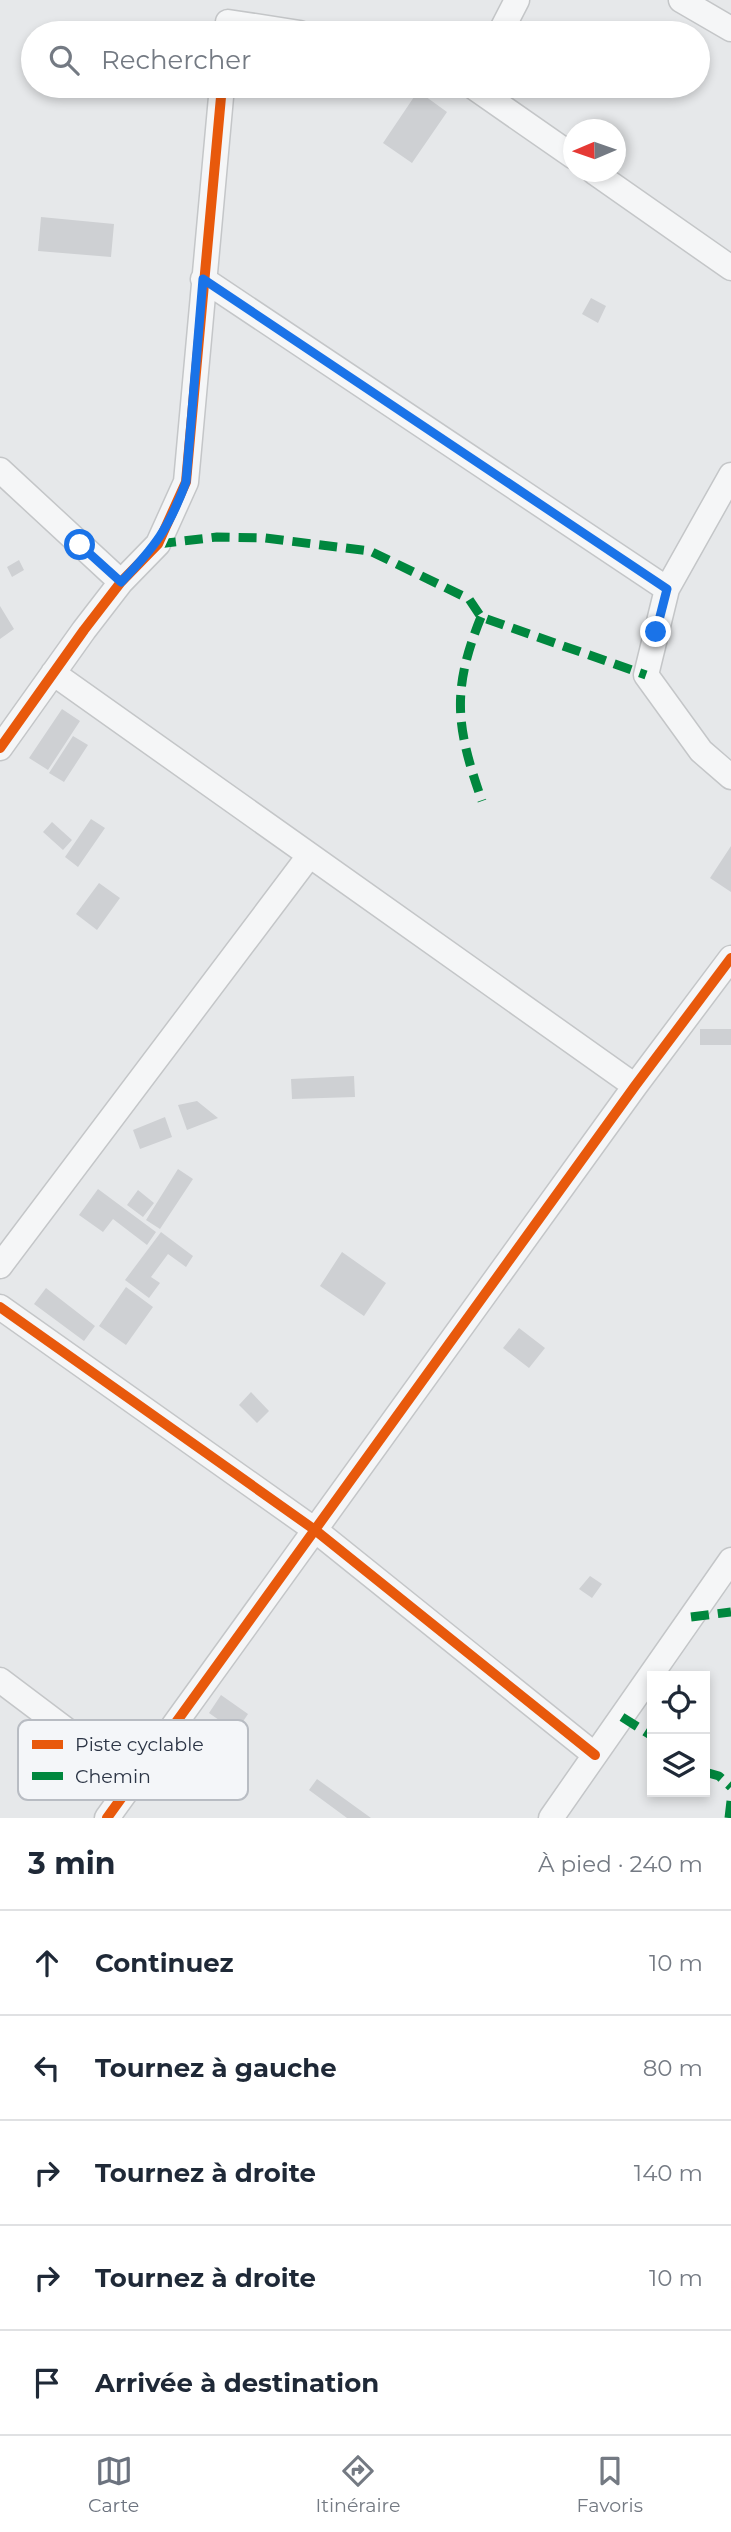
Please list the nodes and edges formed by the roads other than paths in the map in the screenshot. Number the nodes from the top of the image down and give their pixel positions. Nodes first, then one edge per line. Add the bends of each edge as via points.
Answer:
1 (517, 0) edge
2 (681, 0) edge
3 (506, 21) edge
4 (731, 29) edge
5 (221, 98) edge
6 (490, 98) edge
7 (563, 150) edge
8 (608, 182) edge
9 (731, 268) edge
10 (203, 279) junction
11 (0, 470) edge
12 (731, 474) edge
13 (121, 582) junction
14 (667, 589) junction
15 (53, 673) junction
16 (0, 748) edge
17 (731, 777) edge
18 (309, 856) junction
19 (731, 958) edge
20 (635, 1086) junction
21 (0, 1266) edge
22 (0, 1307) edge
23 (315, 1530) junction
24 (731, 1560) edge
25 (0, 1680) edge
26 (53, 1720) edge
27 (178, 1720) edge
28 (595, 1755) junction
29 (120, 1800) edge
30 (107, 1818) edge
31 (551, 1818) edge

1 - 3 street
2 - 4 street
5 - 10 street
6 - 7 street
8 - 9 street
10 - 13 street via 186,482 158,544
10 - 14 street
11 - 13 street
12 - 14 street
13 - 15 street
14 - 17 street via 646,675 701,751
15 - 16 street
15 - 18 street
18 - 20 street
18 - 21 street
19 - 20 street
20 - 23 street
22 - 23 street
23 - 27 street
23 - 28 street
24 - 28 street
25 - 26 street
28 - 31 street
29 - 30 street

